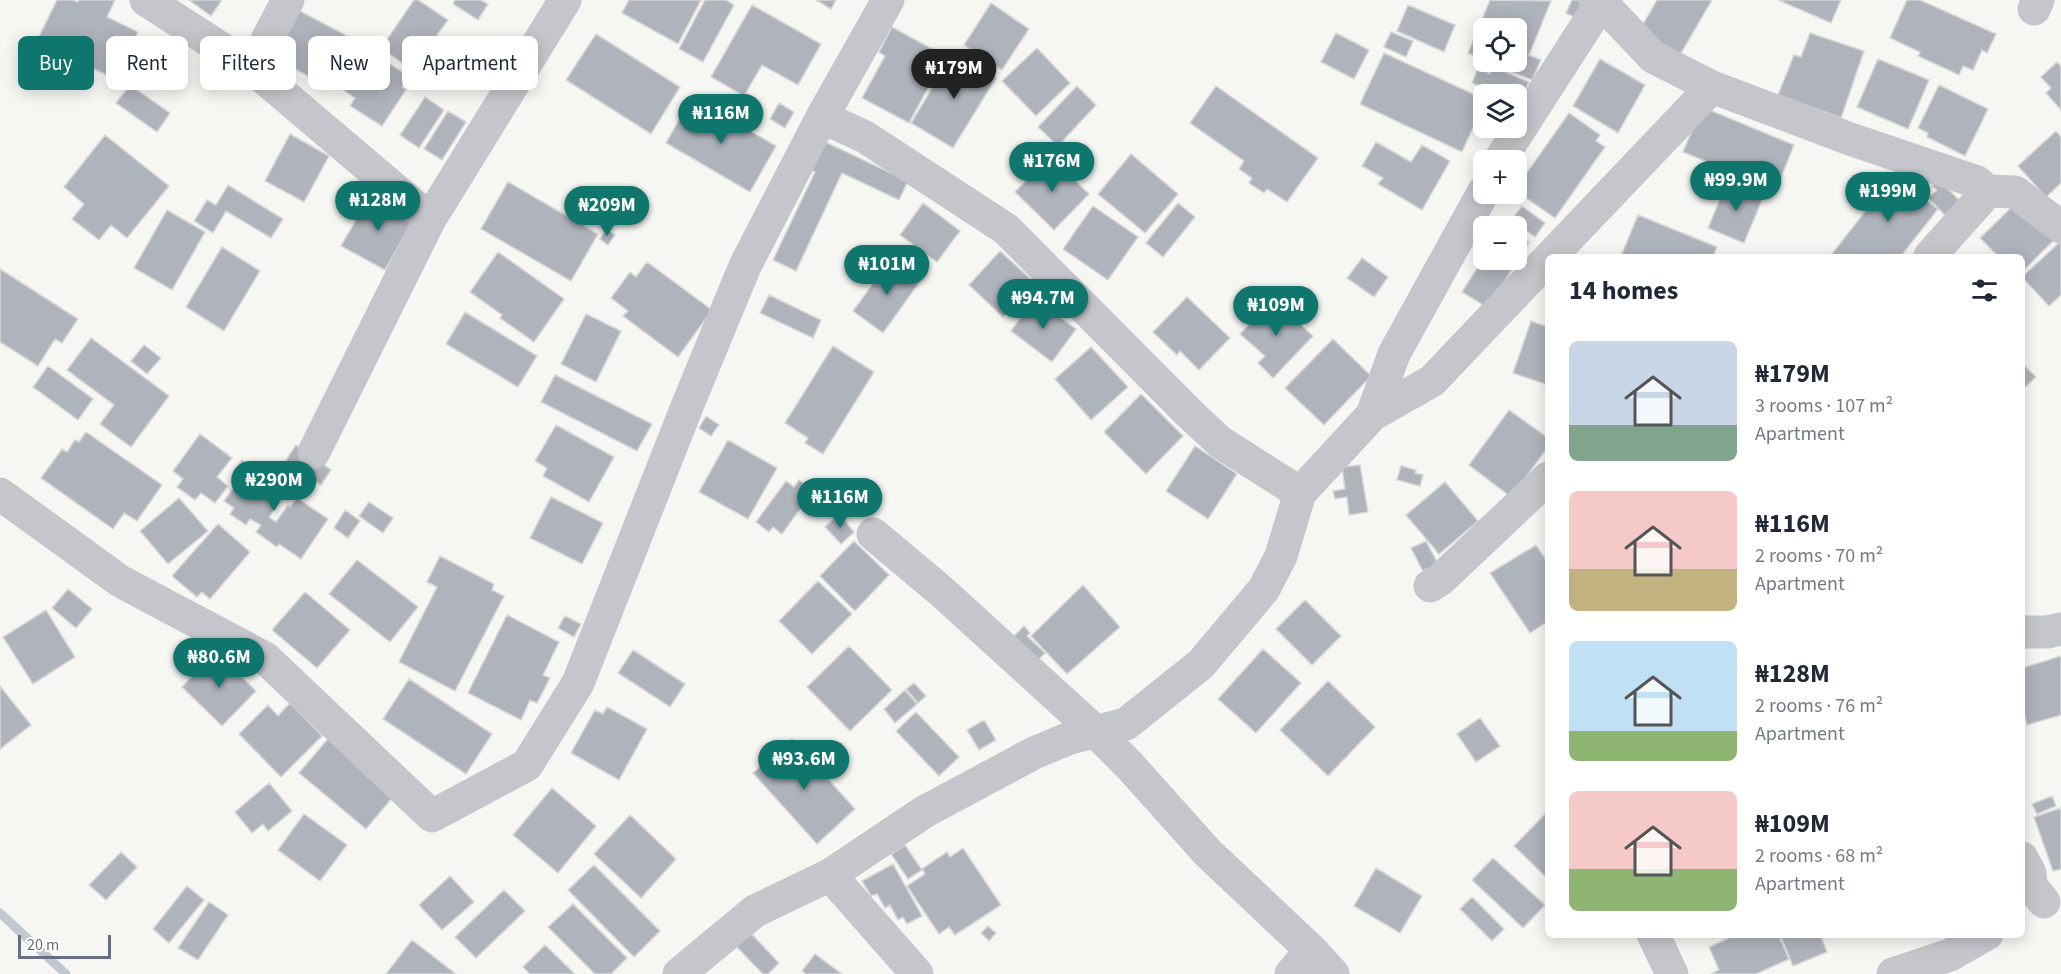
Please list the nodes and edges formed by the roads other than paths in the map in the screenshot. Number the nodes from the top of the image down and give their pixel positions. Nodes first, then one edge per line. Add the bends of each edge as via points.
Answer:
1 (146, 0) edge
2 (288, 0) edge
3 (565, 0) edge
4 (888, 0) edge
5 (1600, 1) edge
6 (202, 36) edge
7 (269, 36) edge
8 (1712, 87) junction
9 (278, 90) edge
10 (822, 117) junction
11 (1506, 150) edge
12 (1988, 191) junction
13 (1477, 204) edge
14 (430, 219) junction
15 (2061, 227) edge
16 (1553, 254) edge
17 (1932, 254) edge
18 (1545, 262) edge
19 (1372, 415) junction
20 (314, 452) dead end
21 (1545, 481) edge
22 (1300, 493) junction
23 (0, 494) edge
24 (873, 534) dead end
25 (1430, 585) dead end
26 (2061, 629) edge
27 (2025, 632) edge
28 (1096, 732) junction
29 (2025, 864) edge
30 (830, 874) junction
31 (2042, 904) edge
32 (1655, 938) edge
33 (1980, 938) edge
34 (1301, 962) edge
35 (679, 974) edge
36 (917, 974) edge
37 (1333, 974) edge
38 (1672, 974) edge
39 (1893, 974) edge

1 - 6 street
2 - 7 street
3 - 14 street
4 - 10 street
5 - 8 street via 1653,57
5 - 11 street
8 - 12 street via 1977,182
8 - 16 street
9 - 14 street
10 - 22 street via 866,137 1006,230 1220,442
10 - 23 street via 745,266 578,683 527,765 432,816 265,658 120,581
12 - 15 street via 2015,192
12 - 17 street
13 - 19 street via 1394,354
14 - 20 street
18 - 19 street via 1432,381
19 - 22 street
21 - 25 street via 1442,579
22 - 28 street via 1281,556 1264,589 1201,664 1126,724
24 - 28 street
26 - 27 street
28 - 30 street via 1034,753 924,812
28 - 34 street via 1208,853
29 - 31 street via 2031,886
30 - 35 street via 755,910
30 - 36 street
32 - 38 street
33 - 39 street via 1950,955
34 - 37 street

